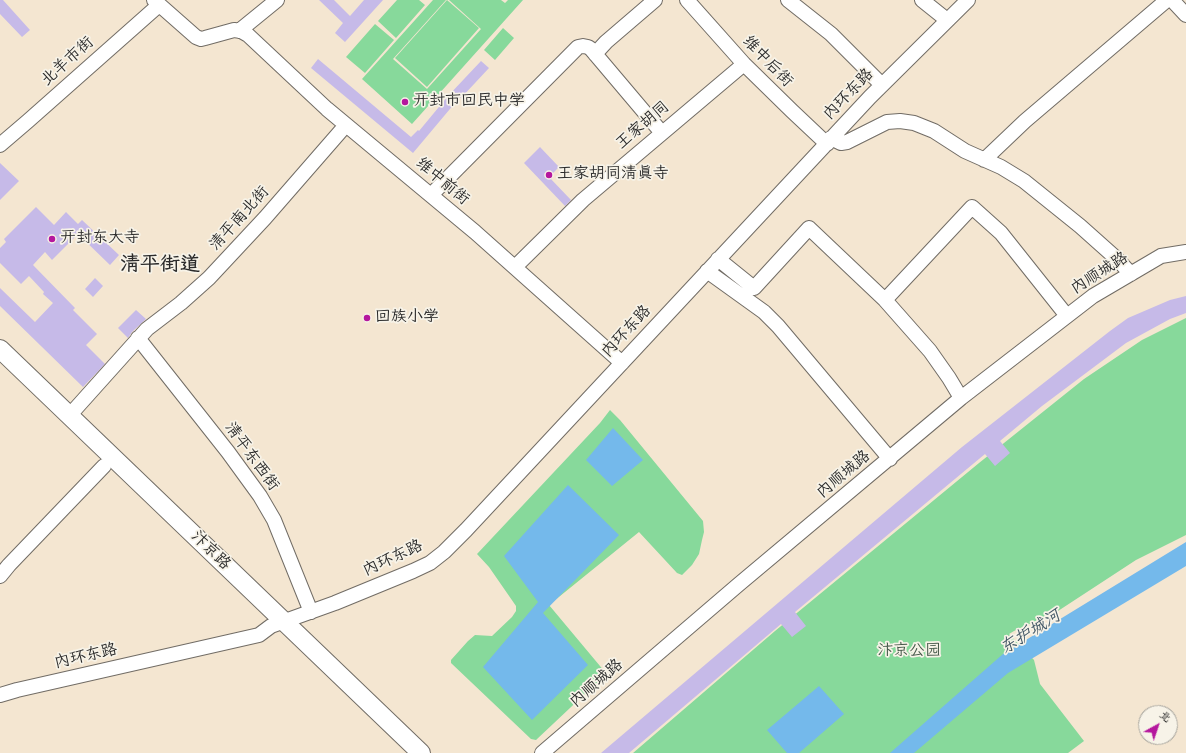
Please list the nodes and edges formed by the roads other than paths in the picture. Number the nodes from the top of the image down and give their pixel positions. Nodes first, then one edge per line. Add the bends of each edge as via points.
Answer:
1 (277, 0) edge
2 (655, 0) edge
3 (687, 0) edge
4 (788, 0) edge
5 (922, 0) edge
6 (968, 0) edge
7 (1167, 0) edge
8 (1172, 0) edge
9 (156, 2) edge
10 (1186, 15) edge
11 (948, 20) junction
12 (239, 31) junction
13 (595, 54) junction
14 (744, 64) junction
15 (882, 85) junction
16 (346, 125) junction
17 (662, 133) junction
18 (829, 141) junction
19 (0, 145) edge
20 (984, 160) junction
21 (431, 195) junction
22 (1186, 252) edge
23 (718, 259) junction
24 (515, 267) junction
25 (707, 271) junction
26 (1131, 274) junction
27 (885, 300) junction
28 (1067, 316) junction
29 (138, 338) junction
30 (0, 349) edge
31 (622, 363) junction
32 (0, 365) edge
33 (961, 398) junction
34 (69, 416) junction
35 (890, 459) junction
36 (104, 466) junction
37 (0, 576) edge
38 (311, 612) junction
39 (277, 624) junction
40 (0, 686) edge
41 (0, 695) edge
42 (404, 753) edge
43 (421, 753) edge
44 (542, 753) edge

1 - 12 street
2 - 13 street
3 - 14 street, 维中后街
4 - 15 street via 831,34
5 - 11 street
6 - 11 street, 内环东路
7 - 20 street via 1025,121
8 - 10 street
9 - 12 street via 196,37 205,38 229,30
9 - 19 street, 北羊市街
11 - 15 street, 内环东路
12 - 16 street, 维中前街 via 248,35
13 - 17 street
13 - 21 street via 588,47 578,47
14 - 17 street, 王家胡同
14 - 18 street, 维中后街
15 - 18 street, 内环东路
16 - 21 street, 维中前街
16 - 29 street, 清平南北街 via 210,278
17 - 24 street, 王家胡同 via 583,200
18 - 20 street via 847,142 887,122 900,121 914,123 934,131
18 - 23 street, 内环东路
20 - 26 street via 1024,181 1053,203
21 - 24 street, 维中前街
22 - 26 street, 内顺城路 via 1161,256
23 - 25 street, 内环东路
23 - 27 street via 754,288 809,228
24 - 31 street, 维中前街
25 - 31 street, 内环东路
25 - 35 street via 764,312 778,326
26 - 28 street, 内顺城路 via 1093,296
27 - 28 street via 972,207 1001,233
27 - 33 street via 930,351
28 - 33 street, 内顺城路
29 - 34 street, 清平南北街
29 - 38 street, 清平东西街 via 260,496 274,520
30 - 34 main road, 汴京路
31 - 38 street, 内环东路 via 439,556 412,571
32 - 36 main road, 汴京路
33 - 35 street, 内顺城路
34 - 39 main road, 汴京路
35 - 44 street, 内顺城路
36 - 37 street
36 - 39 main road, 汴京路
38 - 39 street, 内环东路
39 - 40 street, 内环东路
39 - 41 street, 内环东路 via 259,635
39 - 42 main road, 汴京路
39 - 43 main road, 汴京路

